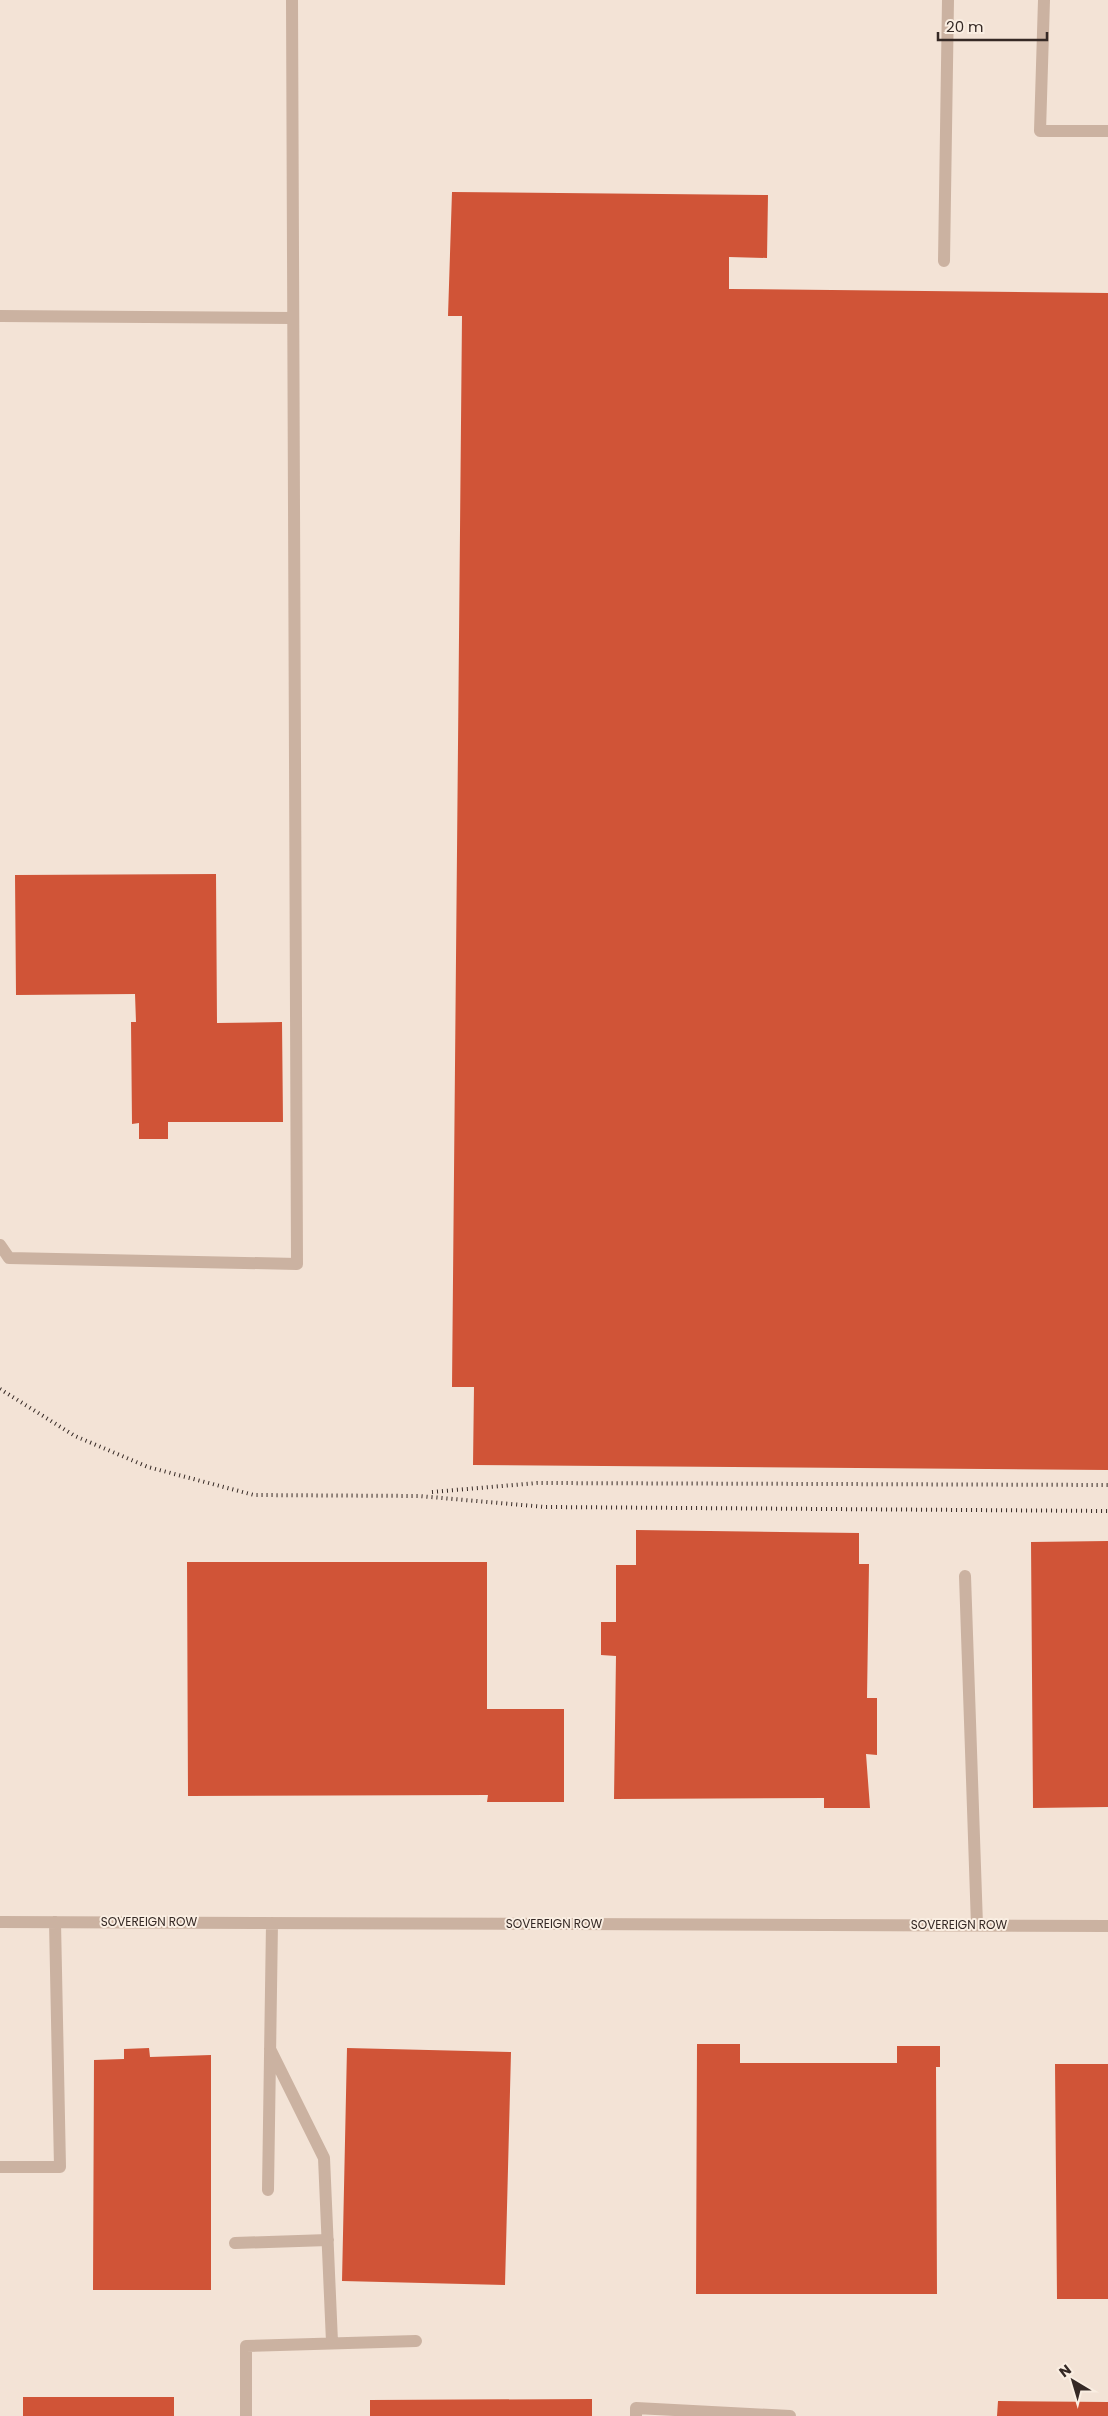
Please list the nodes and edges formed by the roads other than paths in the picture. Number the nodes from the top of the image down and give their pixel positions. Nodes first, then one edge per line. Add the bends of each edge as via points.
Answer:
1 (292, 0) edge
2 (948, 0) edge
3 (1044, 0) edge
4 (1108, 131) edge
5 (944, 261) dead end
6 (0, 316) edge
7 (292, 318) junction
8 (0, 1245) edge
9 (965, 1576) dead end
10 (0, 1922) edge
11 (55, 1922) junction
12 (272, 1923) junction
13 (977, 1925) junction
14 (1108, 1926) edge
15 (270, 2049) junction
16 (0, 2167) edge
17 (268, 2190) dead end
18 (328, 2240) junction
19 (235, 2243) dead end
20 (416, 2341) dead end
21 (332, 2342) junction
22 (246, 2416) edge
23 (636, 2416) edge
24 (790, 2416) edge

1 - 7 street
2 - 5 street
3 - 4 street via 1040,131
6 - 7 street
7 - 8 street via 297,1264 10,1258
9 - 13 street
10 - 11 street, SOVEREIGN ROW
11 - 12 street, SOVEREIGN ROW
11 - 16 street via 60,2167
12 - 13 street, SOVEREIGN ROW
12 - 15 street
13 - 14 street, SOVEREIGN ROW
15 - 17 street
15 - 18 street via 324,2158
18 - 19 street
18 - 21 street
20 - 21 street
21 - 22 street via 246,2346
23 - 24 street via 636,2408

